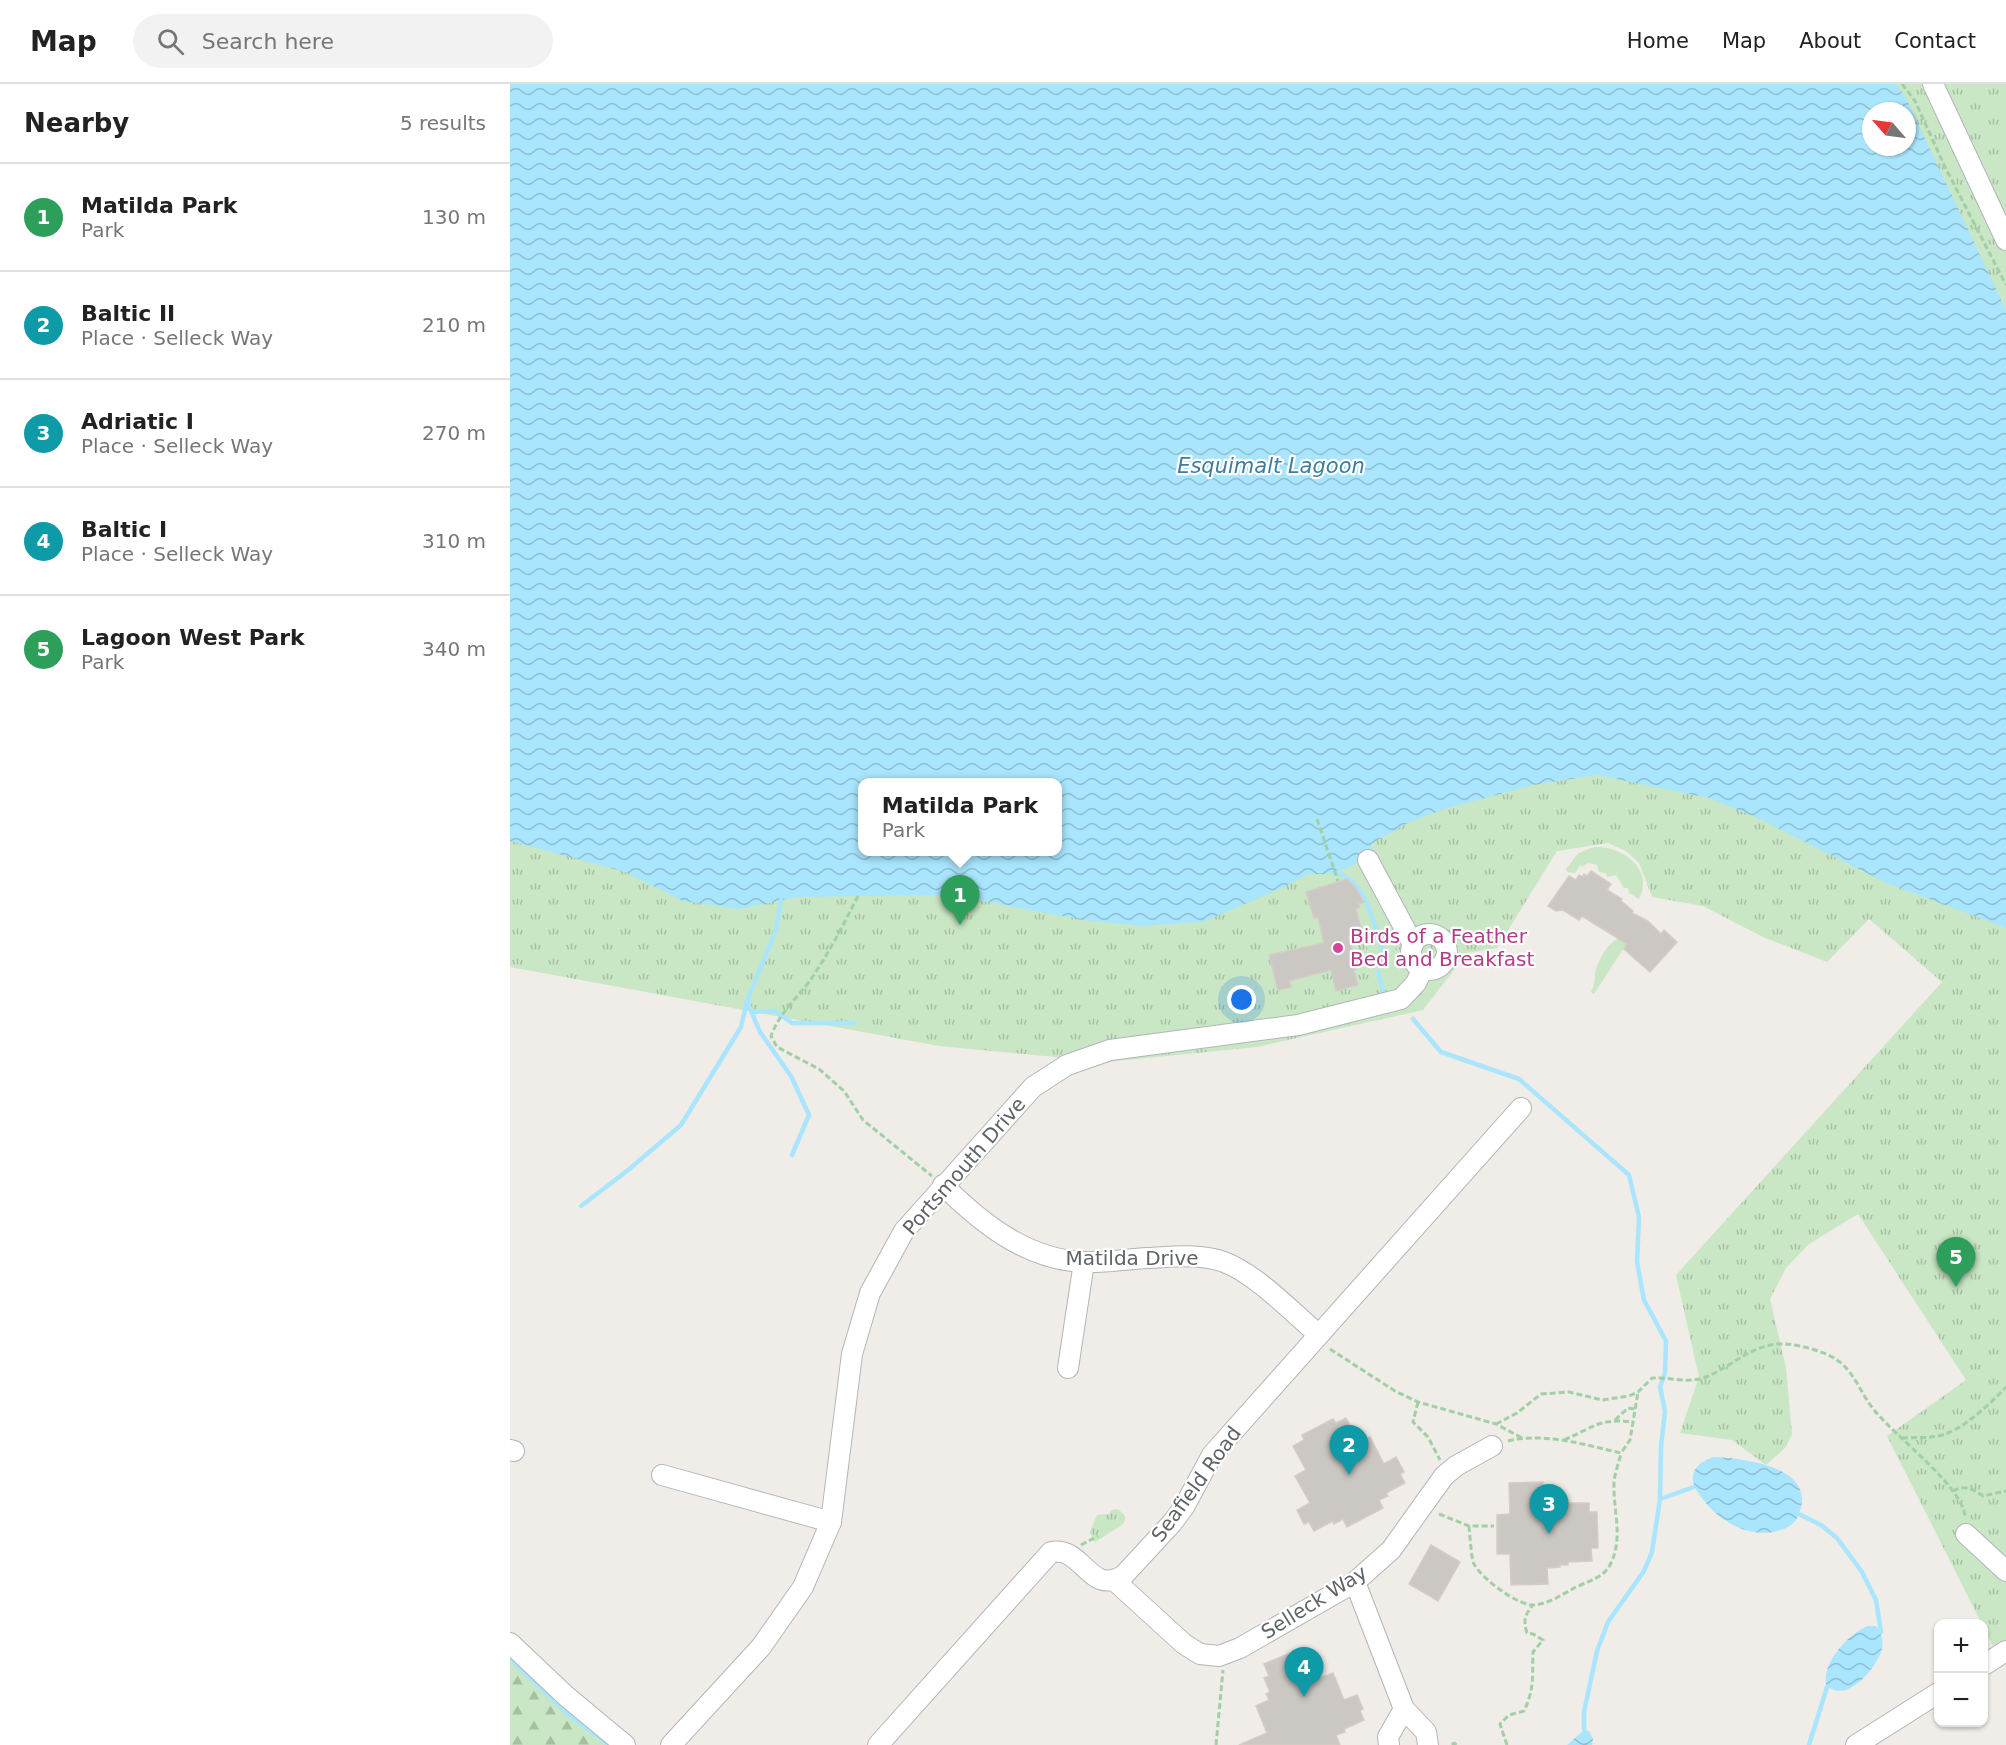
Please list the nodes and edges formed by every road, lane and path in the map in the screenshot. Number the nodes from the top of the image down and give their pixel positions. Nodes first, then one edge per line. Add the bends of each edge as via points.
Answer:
1 (1902, 84) edge
2 (1933, 84) edge
3 (2006, 240) edge
4 (2006, 285) edge
5 (1317, 819) dead end
6 (1368, 860) dead end
7 (1338, 881) dead end
8 (858, 896) dead end
9 (1413, 944) junction
10 (1424, 968) junction
11 (1521, 1108) dead end
12 (943, 1185) junction
13 (1084, 1262) junction
14 (1318, 1334) junction
15 (1068, 1368) dead end
16 (2006, 1387) edge
17 (1638, 1392) junction
18 (1418, 1402) junction
19 (1635, 1409) junction
20 (1615, 1420) junction
21 (1633, 1422) junction
22 (1496, 1424) junction
23 (1522, 1438) junction
24 (1902, 1438) junction
25 (1564, 1441) junction
26 (1492, 1446) joint
27 (1620, 1453) junction
28 (662, 1476) dead end
29 (1443, 1476) junction
30 (1953, 1491) junction
31 (2006, 1491) edge
32 (1432, 1510) dead end
33 (831, 1522) junction
34 (1469, 1526) junction
35 (1494, 1526) dead end
36 (1966, 1534) joint
37 (1098, 1536) dead end
38 (1077, 1547) dead end
39 (2006, 1571) edge
40 (1115, 1581) junction
41 (1355, 1582) junction
42 (1532, 1606) junction
43 (510, 1643) edge
44 (2006, 1651) edge
45 (1988, 1662) edge
46 (1223, 1669) dead end
47 (1934, 1696) edge
48 (1404, 1709) junction
49 (625, 1745) edge
50 (671, 1745) edge
51 (878, 1745) edge
52 (1216, 1745) edge
53 (1389, 1745) edge
54 (1428, 1745) edge
55 (1507, 1745) edge
56 (1856, 1745) edge

1 - 4 path via 1915,101
2 - 3 street
5 - 7 path
6 - 9 street
8 - 12 path via 828,954 776,1021 771,1036 777,1047 819,1069 844,1091 863,1120
9 - 10 street via 1413,959
9 - 10 street via 1428,934 1437,936 1446,947 1441,964 1433,969
10 - 12 street, Portsmouth Drive via 1416,984 1401,999 1298,1025 1110,1050 1067,1065 1033,1088
11 - 14 street, Seafield Road
12 - 13 street, Matilda Drive via 1008,1239 1055,1258
12 - 33 street, Portsmouth Drive via 904,1231 870,1293 852,1354
13 - 14 street, Matilda Drive via 1198,1256 1225,1262 1256,1281
13 - 15 street
14 - 18 path via 1331,1352
14 - 40 street, Seafield Road via 1212,1455 1172,1523
16 - 24 path via 1952,1431
17 - 19 path
17 - 22 path via 1602,1400 1569,1392 1541,1394
17 - 24 path via 1652,1378 1693,1381 1769,1345 1786,1344 1823,1352 1848,1370 1872,1408
18 - 22 path
18 - 29 path via 1413,1422 1428,1437
19 - 20 path via 1628,1408
19 - 21 path
20 - 21 path
20 - 25 path via 1600,1422
21 - 27 path via 1630,1440
22 - 23 path
23 - 25 path
23 - 26 path
24 - 30 path
25 - 27 path
26 - 29 street, Selleck Way
27 - 42 path via 1614,1482 1616,1547 1610,1564 1602,1576
28 - 33 street
29 - 41 street, Selleck Way via 1391,1550
30 - 31 path via 1971,1488 1983,1496
30 - 36 path via 1965,1511
32 - 34 path
33 - 50 street, Portsmouth Drive via 803,1587 762,1647
34 - 35 path
34 - 42 path via 1472,1561 1482,1575 1503,1593
36 - 39 street
37 - 38 path
40 - 41 street, Selleck Way via 1184,1644 1200,1654 1219,1656 1240,1648
40 - 51 street via 1098,1579 1070,1554 1061,1550 1051,1552
41 - 48 street
42 - 55 path via 1524,1623 1527,1633 1542,1640 1533,1652 1532,1695 1524,1711 1509,1714 1500,1725
43 - 49 street
44 - 45 street
46 - 52 path
47 - 56 street
48 - 53 street via 1388,1737
48 - 54 street via 1426,1732

